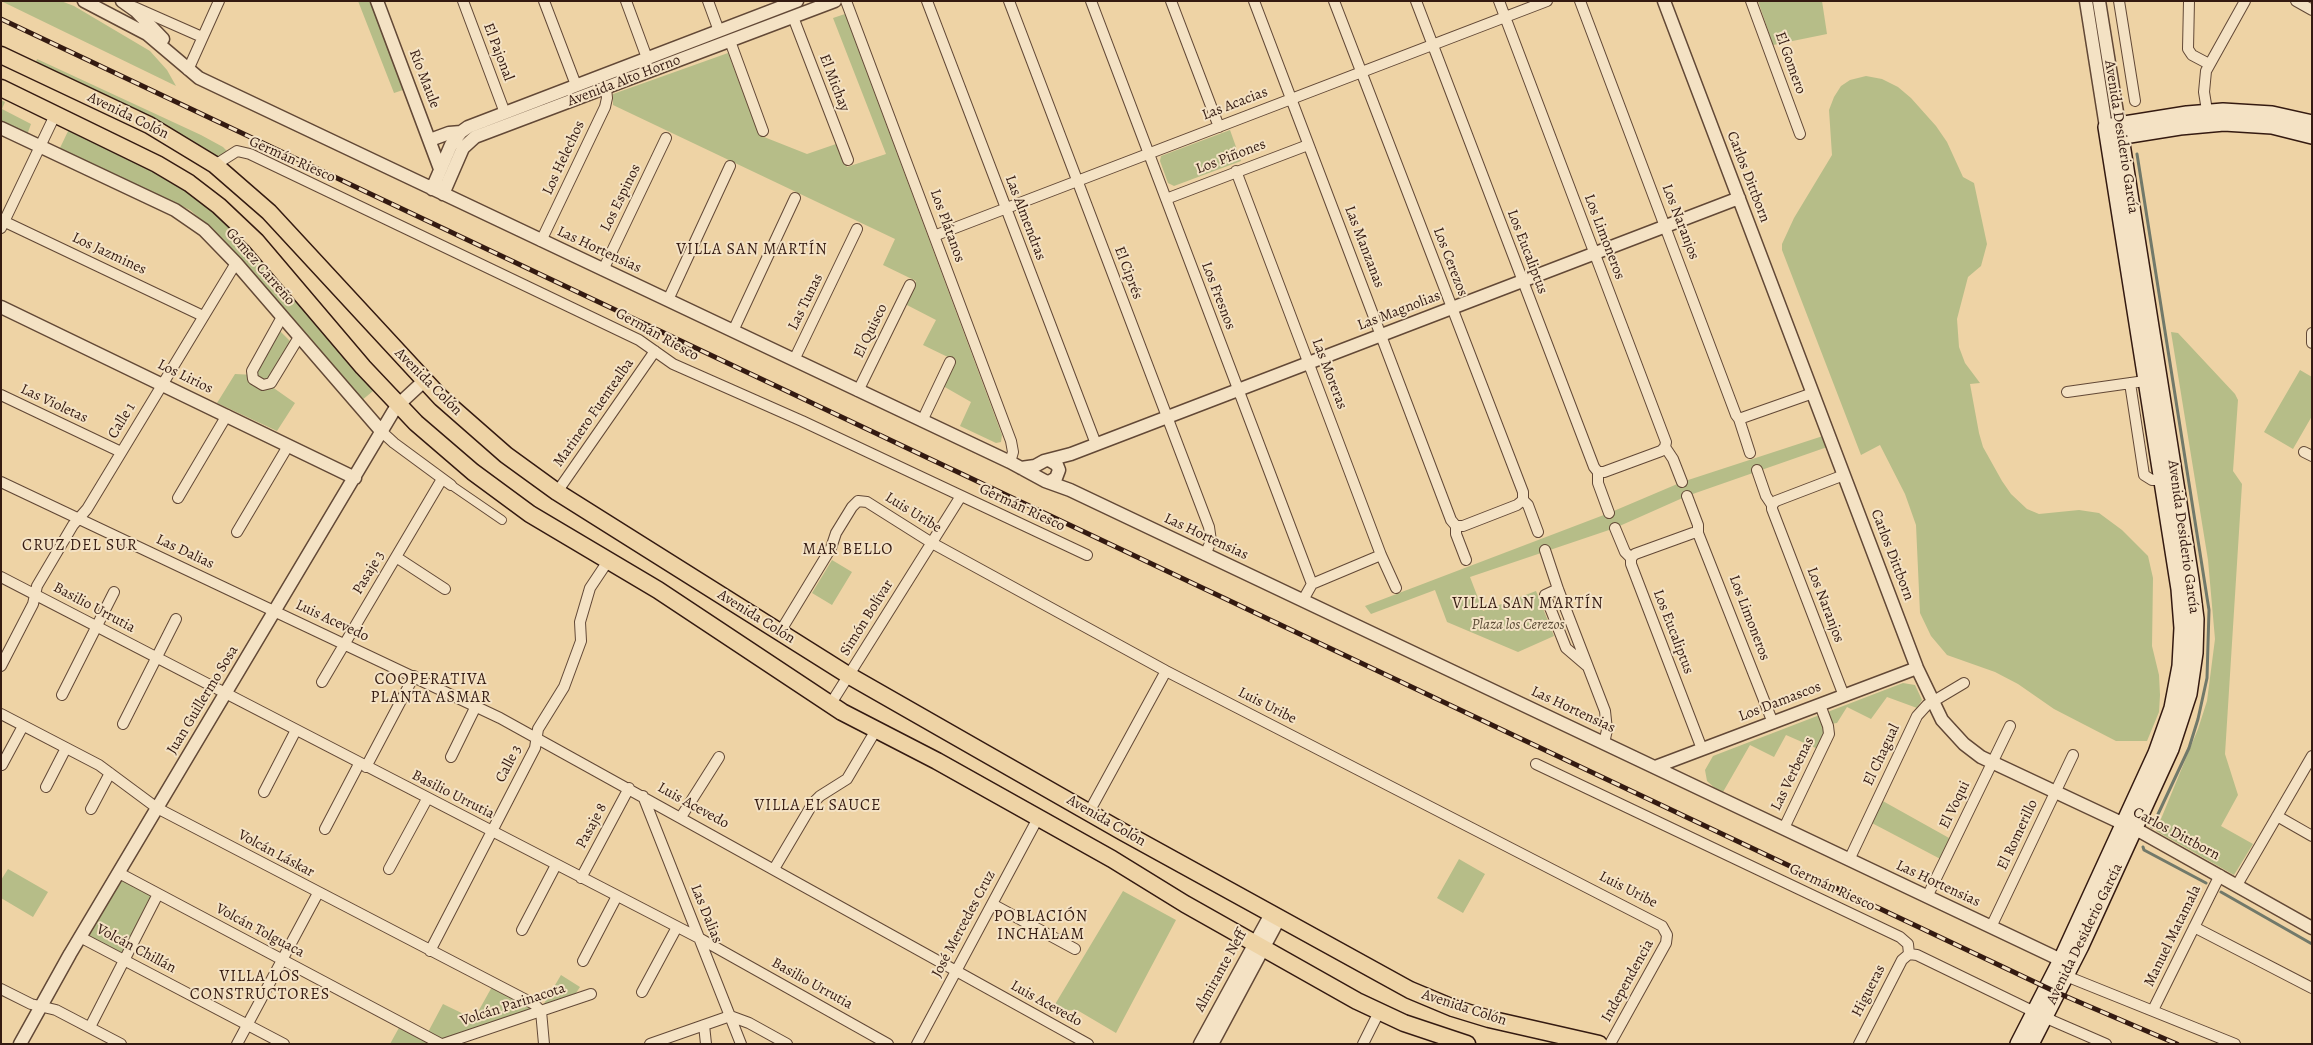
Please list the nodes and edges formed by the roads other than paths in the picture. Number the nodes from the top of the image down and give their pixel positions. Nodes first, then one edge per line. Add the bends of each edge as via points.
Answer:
1 (84, 1) edge
2 (219, 1) edge
3 (377, 1) edge
4 (463, 1) edge
5 (544, 1) edge
6 (626, 1) edge
7 (708, 1) edge
8 (835, 1) edge
9 (846, 1) edge
10 (927, 1) edge
11 (1009, 1) edge
12 (1090, 1) edge
13 (1171, 1) edge
14 (1254, 1) edge
15 (1334, 1) edge
16 (1416, 1) edge
17 (1499, 1) edge
18 (1547, 1) edge
19 (1580, 1) edge
20 (1664, 1) edge
21 (1751, 1) edge
22 (2086, 1) edge
23 (2099, 1) edge
24 (2119, 1) edge
25 (2188, 1) edge
26 (2246, 1) edge
27 (2296, 1) edge
28 (792, 2) edge
29 (125, 3) edge
30 (2312, 10) edge
31 (793, 17) junction
32 (1505, 18) junction
33 (719, 31) junction
34 (202, 37) junction
35 (730, 41) junction
36 (1433, 45) junction
37 (170, 52) junction
38 (1, 55) edge
39 (647, 58) junction
40 (2209, 64) junction
41 (188, 70) junction
42 (1362, 72) junction
43 (576, 85) junction
44 (1, 88) edge
45 (606, 88) junction
46 (1292, 99) junction
47 (2135, 100) dead end
48 (56, 114) junction
49 (507, 118) junction
50 (2208, 118) junction
51 (2312, 123) edge
52 (1219, 127) junction
53 (1, 128) edge
54 (763, 131) dead end
55 (461, 132) junction
56 (2114, 132) junction
57 (1800, 134) dead end
58 (2312, 136) edge
59 (666, 138) dead end
60 (430, 140) junction
61 (1308, 145) junction
62 (40, 146) junction
63 (1148, 154) junction
64 (848, 160) dead end
65 (215, 165) junction
66 (730, 166) dead end
67 (440, 169) junction
68 (1236, 171) junction
69 (1077, 181) junction
70 (438, 191) junction
71 (796, 198) dead end
72 (1739, 198) junction
73 (1166, 199) junction
74 (1006, 208) junction
75 (2, 223) edge
76 (1665, 226) junction
77 (857, 229) dead end
78 (935, 237) junction
79 (541, 240) junction
80 (1594, 254) junction
81 (236, 263) junction
82 (604, 270) junction
83 (1522, 281) junction
84 (910, 285) dead end
85 (668, 300) junction
86 (1, 307) edge
87 (1452, 308) junction
88 (203, 316) junction
89 (282, 317) junction
90 (733, 331) junction
91 (2312, 333) edge
92 (1381, 335) junction
93 (299, 337) junction
94 (2312, 343) edge
95 (655, 351) junction
96 (794, 360) junction
97 (950, 362) dead end
98 (1309, 363) junction
99 (2153, 379) junction
100 (424, 381) junction
101 (2130, 383) junction
102 (162, 384) junction
103 (1239, 390) junction
104 (858, 391) junction
105 (2067, 392) dead end
106 (1813, 393) junction
107 (1, 395) edge
108 (398, 405) junction
109 (227, 415) junction
110 (1166, 417) junction
111 (1739, 419) junction
112 (922, 421) junction
113 (382, 432) junction
114 (1096, 444) junction
115 (288, 446) junction
116 (1665, 447) junction
117 (121, 452) junction
118 (1750, 453) dead end
119 (1015, 465) junction
120 (1757, 470) dead end
121 (1049, 471) junction
122 (1598, 472) junction
123 (1844, 475) junction
124 (354, 478) junction
125 (442, 479) junction
126 (2169, 480) junction
127 (1, 482) edge
128 (1682, 482) dead end
129 (452, 485) joint
130 (557, 492) junction
131 (961, 496) junction
132 (1687, 496) dead end
133 (178, 498) dead end
134 (1523, 500) junction
135 (1772, 505) junction
136 (1609, 513) dead end
137 (78, 518) junction
138 (502, 520) dead end
139 (1456, 526) junction
140 (1615, 528) dead end
141 (237, 532) dead end
142 (1538, 532) dead end
143 (1698, 533) junction
144 (932, 543) junction
145 (1546, 550) dead end
146 (1088, 555) dead end
147 (1205, 555) junction
148 (1381, 555) junction
149 (396, 557) junction
150 (1631, 558) junction
151 (608, 560) junction
152 (1466, 560) dead end
153 (1, 577) edge
154 (1312, 584) junction
155 (1396, 588) dead end
156 (445, 589) dead end
157 (114, 592) dead end
158 (35, 594) junction
159 (1303, 600) junction
160 (275, 611) junction
161 (176, 619) dead end
162 (96, 626) junction
163 (780, 632) junction
164 (344, 644) junction
165 (156, 658) junction
166 (1, 666) edge
167 (1917, 668) junction
168 (1166, 671) junction
169 (848, 675) junction
170 (414, 676) junction
171 (322, 682) dead end
172 (1964, 683) dead end
173 (225, 694) junction
174 (62, 695) dead end
175 (1844, 696) junction
176 (1932, 702) junction
177 (830, 705) junction
178 (1820, 705) junction
179 (476, 706) junction
180 (1, 714) edge
181 (1773, 723) junction
182 (123, 724) dead end
183 (23, 726) junction
184 (2010, 726) dead end
185 (296, 730) junction
186 (876, 730) junction
187 (536, 736) junction
188 (1604, 743) junction
189 (66, 748) junction
190 (1702, 749) junction
191 (2073, 755) dead end
192 (451, 757) dead end
193 (2312, 757) edge
194 (719, 758) dead end
195 (1992, 762) junction
196 (1536, 764) dead end
197 (2, 765) edge
198 (363, 765) junction
199 (1654, 767) junction
200 (110, 773) junction
201 (46, 787) dead end
202 (629, 788) junction
203 (264, 792) dead end
204 (2056, 792) junction
205 (643, 796) junction
206 (427, 799) junction
207 (157, 808) junction
208 (91, 809) dead end
209 (1089, 812) junction
210 (2277, 816) junction
211 (681, 817) junction
212 (1038, 818) junction
213 (2130, 827) junction
214 (1784, 828) junction
215 (325, 829) dead end
216 (491, 832) junction
217 (2312, 836) edge
218 (1849, 860) junction
219 (556, 865) junction
220 (389, 869) dead end
221 (774, 869) junction
222 (118, 873) junction
223 (2220, 875) junction
224 (581, 878) junction
225 (2237, 885) junction
226 (318, 893) junction
227 (158, 894) junction
228 (617, 896) junction
229 (1927, 897) junction
230 (992, 904) junction
231 (1275, 916) junction
232 (677, 927) junction
233 (1991, 927) junction
234 (2194, 927) junction
235 (2312, 928) edge
236 (522, 930) dead end
237 (1667, 932) joint
238 (80, 937) junction
239 (699, 938) junction
240 (1259, 947) junction
241 (430, 950) junction
242 (1075, 950) dead end
243 (1909, 954) junction
244 (124, 960) junction
245 (282, 960) junction
246 (2061, 960) junction
247 (583, 961) dead end
248 (956, 971) junction
249 (2066, 976) junction
250 (2312, 988) edge
251 (1, 989) edge
252 (642, 992) dead end
253 (592, 994) dead end
254 (40, 1006) junction
255 (2153, 1010) junction
256 (541, 1011) junction
257 (1380, 1012) junction
258 (2040, 1014) junction
259 (730, 1016) junction
260 (248, 1024) junction
261 (704, 1025) junction
262 (90, 1027) junction
263 (20, 1044) edge
264 (121, 1044) edge
265 (238, 1044) edge
266 (284, 1044) edge
267 (442, 1044) edge
268 (544, 1044) edge
269 (650, 1044) edge
270 (706, 1044) edge
271 (741, 1044) edge
272 (787, 1044) edge
273 (888, 1044) edge
274 (917, 1044) edge
275 (1088, 1044) edge
276 (1200, 1044) edge
277 (1212, 1044) edge
278 (1363, 1044) edge
279 (1467, 1044) edge
280 (1599, 1044) edge
281 (1610, 1044) edge
282 (1860, 1044) edge
283 (2018, 1044) edge
284 (2031, 1044) edge
285 (2106, 1044) edge
286 (2235, 1044) edge

1 - 37 street, Las Hortensias via 138,28
2 - 34 street
3 - 60 street, Río Maule
4 - 49 street, El Pajonal
5 - 43 street
6 - 39 street
7 - 33 street
8 - 31 street, Avenida Alto Horno
9 - 78 street, Los Plátanos
10 - 74 street, Las Almendras
11 - 69 street, El Ciprés
12 - 63 street, Los Fresnos
13 - 52 street
14 - 46 street, Las Manzanas
15 - 42 street, Los Cerezos
16 - 36 street, Los Eucaliptus
17 - 32 street, Los Limoneros
18 - 32 street, Las Acacias
19 - 76 street, Los Naranjos
20 - 72 street, Carlos Dittborn
21 - 57 street, El Gomero
22 - 56 street, Avenida Desiderio García
23 - 56 street, Avenida Desiderio García
24 - 47 street, Avenida Desiderio García
25 - 40 street via 2188,51
26 - 40 street
27 - 30 street
28 - 33 street, Avenida Alto Horno
29 - 34 street, Las Hortensias
29 - 37 street, Las Hortensias via 158,34
31 - 35 street, Avenida Alto Horno
31 - 64 street, El Michay
32 - 36 street, Las Acacias
32 - 80 street, Los Limoneros
33 - 39 street, Avenida Alto Horno
34 - 41 street
35 - 45 street, Avenida Alto Horno
35 - 54 street
36 - 42 street, Las Acacias
36 - 83 street, Los Eucaliptus
37 - 41 street, Las Hortensias
38 - 65 main road, Avenida Colón via 149,125
39 - 43 street, Avenida Alto Horno
40 - 50 street via 2204,84
41 - 70 street, Las Hortensias
42 - 46 street, Las Acacias
42 - 87 street, Los Cerezos
43 - 49 street, Avenida Alto Horno
44 - 48 main road, Avenida Colón
45 - 49 street, Avenida Alto Horno
45 - 79 street, Los Helechos via 605,107
46 - 52 street, Las Acacias
46 - 61 street, Las Manzanas
48 - 62 street
48 - 108 main road, Avenida Colón via 157,164 219,206 256,241
49 - 55 street, Avenida Alto Horno via 472,125
49 - 70 street, Avenida Alto Horno via 468,141
50 - 51 main road via 2254,112
50 - 56 main road
50 - 58 main road
52 - 63 street, Las Acacias
53 - 62 street, Gómez Carreño
55 - 60 street
55 - 67 street, Avenida Alto Horno via 451,144
56 - 99 main road, Avenida Desiderio García
59 - 82 street, Los Espinos
60 - 67 street, Río Maule
61 - 68 street, Los Piñones
61 - 92 street, Las Manzanas
62 - 75 street
62 - 81 street, Gómez Carreño via 185,216 212,237
63 - 69 street, Las Acacias
63 - 73 street, Los Fresnos
65 - 95 street, Germán Riesco via 237,152 250,154 639,340
65 - 100 main road, Avenida Colón via 284,228
66 - 85 street
67 - 70 street, Avenida Alto Horno
68 - 73 street, Los Piñones
68 - 98 street, Las Moreras
69 - 74 street, Las Acacias
69 - 110 street, El Ciprés
70 - 79 street, Las Hortensias
71 - 90 street
72 - 76 street, Las Magnolias
72 - 106 street, Carlos Dittborn
73 - 103 street, Los Fresnos
74 - 78 street, Las Acacias
74 - 114 street, Las Almendras
75 - 88 street, Los Jazmines
76 - 80 street, Las Magnolias
76 - 111 street, Los Naranjos
77 - 96 street, Las Tunas
78 - 119 street, Los Plátanos via 1013,444
79 - 82 street, Las Hortensias
80 - 83 street, Las Magnolias
80 - 116 street, Los Limoneros via 1666,442
81 - 88 street, Calle 1
81 - 89 street, Gómez Carreño
82 - 85 street, Las Hortensias
83 - 87 street, Las Magnolias
83 - 122 street, Los Eucaliptus
84 - 104 street, El Quisco
85 - 90 street, Las Hortensias
86 - 102 street, Los Lirios
87 - 92 street, Las Magnolias
87 - 134 street, Los Cerezos via 1523,492
88 - 102 street, Calle 1
89 - 93 street, Gómez Carreño
89 - 93 street via 252,377 264,385 271,383
90 - 96 street, Las Hortensias
91 - 94 street
92 - 98 street, Las Magnolias
92 - 139 street, Las Manzanas
93 - 113 street, Gómez Carreño
95 - 130 street, Marinero Fuentealba
95 - 131 street, Germán Riesco via 673,364
96 - 104 street, Las Hortensias
97 - 112 street
98 - 103 street, Las Magnolias
98 - 148 street, Las Moreras
99 - 101 street
99 - 126 main road, Avenida Desiderio García
100 - 108 street, Juan Guillermo Sosa
100 - 130 main road, Avenida Colón via 481,434
101 - 105 street
101 - 126 street via 2144,475 2152,480
102 - 109 street, Los Lirios
102 - 117 street, Calle 1
103 - 110 street, Las Magnolias
103 - 154 street, Los Fresnos
104 - 112 street, Las Hortensias
106 - 111 street
106 - 123 street, Carlos Dittborn
107 - 117 street, Las Violetas
108 - 113 street, Juan Guillermo Sosa
108 - 151 main road, Avenida Colón via 440,445 494,488
109 - 115 street, Los Lirios
109 - 133 street
110 - 114 street, Las Magnolias
110 - 147 street, El Ciprés via 1210,532 1210,546
111 - 118 street, Los Naranjos
112 - 119 street, Las Hortensias
113 - 124 street, Juan Guillermo Sosa
113 - 125 street, Gómez Carreño
114 - 121 street, Las Magnolias via 1071,454
115 - 124 street, Los Lirios
115 - 141 street
116 - 122 street
116 - 128 street, Los Limoneros
117 - 137 street, Calle 1
119 - 121 street, Las Hortensias
120 - 135 street, Los Naranjos
121 - 147 street, Las Hortensias via 1070,490
122 - 136 street, Los Eucaliptus via 1598,483
123 - 135 street
123 - 167 street, Carlos Dittborn
124 - 160 street, Juan Guillermo Sosa
125 - 129 street, Gómez Carreño
125 - 149 street, Pasaje 3
126 - 213 main road, Avenida Desiderio García via 2182,628 2178,710 2156,753
127 - 137 street, Las Dalias
129 - 138 street
130 - 163 main road, Avenida Colón
131 - 144 street, Simón Bolívar
131 - 146 street, Germán Riesco
132 - 143 street, Los Limoneros
134 - 139 street via 1463,526
134 - 142 street, Los Cerezos
135 - 175 street, Los Naranjos
137 - 158 street, Calle 1
137 - 160 street, Las Dalias
139 - 152 street, Las Manzanas
140 - 150 street, Los Eucaliptus
143 - 150 street
143 - 181 street, Los Limoneros
144 - 163 street, Luis Uribe via 867,502 858,501 836,533 831,548
144 - 168 street, Luis Uribe
144 - 169 street, Simón Bolívar
145 - 188 street via 1607,717
147 - 159 street, Las Hortensias
148 - 154 street
148 - 155 street, Las Moreras
149 - 156 street
149 - 164 street, Pasaje 3
150 - 190 street, Los Eucaliptus via 1630,564
151 - 177 main road, Avenida Colón
151 - 187 street, Calle 3 via 590,588 580,622 581,641 564,687
153 - 158 street, Basilio Urrutia
154 - 159 street
157 - 162 street
158 - 162 street, Basilio Urrutia
158 - 166 street, Calle 1
159 - 188 street, Las Hortensias
160 - 164 street, Luis Acevedo
160 - 173 street, Juan Guillermo Sosa
161 - 165 street
162 - 165 street, Basilio Urrutia
162 - 174 street via 94,636
163 - 169 main road, Avenida Colón
164 - 170 street, Luis Acevedo
164 - 171 street, Pasaje 3
165 - 173 street, Basilio Urrutia
165 - 182 street
167 - 175 street, Los Damascos
167 - 176 street, Carlos Dittborn
168 - 209 street
168 - 237 street, Luis Uribe via 1656,922
169 - 177 street, Simón Bolívar
169 - 209 main road, Avenida Colón
170 - 179 street, Luis Acevedo
170 - 198 street
172 - 176 street, El Chagual
173 - 185 street, Basilio Urrutia
173 - 207 street, Juan Guillermo Sosa
175 - 178 street, Los Damascos
176 - 195 street, Carlos Dittborn via 1956,737
176 - 218 street, El Chagual via 1917,716
177 - 186 main road, Avenida Colón
178 - 181 street, Los Damascos
178 - 214 street, Las Verbenas via 1828,736
179 - 187 street, Luis Acevedo
179 - 192 street
180 - 183 street, Volcán Láskar
181 - 190 street, Los Damascos
183 - 189 street, Volcán Láskar
183 - 197 street
184 - 195 street, El Voqui
185 - 198 street, Basilio Urrutia
185 - 203 street
186 - 212 main road, Avenida Colón
186 - 221 street via 847,779 813,804
187 - 202 street, Luis Acevedo
187 - 216 street, Calle 3 via 535,748
188 - 199 street, Las Hortensias
189 - 200 street, Volcán Láskar
189 - 201 street
190 - 199 street, Los Damascos
191 - 204 street, El Romerillo
193 - 210 street
194 - 211 street
195 - 204 street, Carlos Dittborn
195 - 229 street, El Voqui
196 - 243 street, Germán Riesco via 1900,936 1908,944
198 - 206 street, Basilio Urrutia
198 - 215 street
199 - 214 street, Las Hortensias
200 - 207 street, Volcán Láskar
200 - 208 street
202 - 205 street, Luis Acevedo
202 - 224 street, Pasaje 8
204 - 213 street, Carlos Dittborn
204 - 233 street, El Romerillo
205 - 211 street, Luis Acevedo
205 - 239 street, Las Dalias
206 - 216 street, Basilio Urrutia
206 - 220 street
207 - 222 street, Juan Guillermo Sosa
207 - 226 street, Volcán Láskar
209 - 231 main road, Avenida Colón
210 - 217 street
210 - 225 street
211 - 221 street, Luis Acevedo
212 - 230 street, José Mercedes Cruz
212 - 240 main road, Avenida Colón via 1112,858
213 - 223 street, Carlos Dittborn
213 - 246 main road, Avenida Desiderio García
213 - 249 main road, Avenida Desiderio García
214 - 218 street, Las Hortensias
216 - 219 street, Basilio Urrutia
216 - 241 street, Calle 3
218 - 229 street, Las Hortensias
219 - 224 street, Basilio Urrutia
219 - 236 street
221 - 248 street, Luis Acevedo
222 - 227 street, Volcán Tolguaca
222 - 238 street, Juan Guillermo Sosa
223 - 225 street, Carlos Dittborn
223 - 234 street, Manuel Matamala
224 - 228 street, Basilio Urrutia
225 - 235 street, Carlos Dittborn
226 - 241 street, Volcán Láskar
226 - 245 street
227 - 244 street
227 - 245 street, Volcán Tolguaca
228 - 232 street, Basilio Urrutia
228 - 247 street
229 - 233 street, Las Hortensias
230 - 242 street
230 - 248 street, José Mercedes Cruz
231 - 240 street, Almirante Neff
231 - 280 main road, Avenida Colón via 1389,980 1431,999 1489,1019
232 - 239 street, Basilio Urrutia
232 - 252 street
233 - 246 street, Las Hortensias
234 - 250 street
234 - 255 street, Manuel Matamala
237 - 281 street, Independencia via 1664,948
238 - 244 street, Volcán Chillán
238 - 254 street, Juan Guillermo Sosa
239 - 259 street, Las Dalias
239 - 273 street, Basilio Urrutia
240 - 257 main road, Avenida Colón
240 - 276 street, Almirante Neff
240 - 277 street, Almirante Neff
241 - 256 street, Volcán Láskar via 534,1004
243 - 258 street
243 - 282 street, Higueras via 1902,960
244 - 260 street, Volcán Chillán
244 - 262 street
245 - 260 street
245 - 267 street, Volcán Tolguaca
246 - 258 main road, Avenida Desiderio García
248 - 274 street, José Mercedes Cruz
248 - 275 street, Luis Acevedo
249 - 255 street
249 - 258 main road, Avenida Desiderio García
251 - 254 street
253 - 256 street, Volcán Parinacota
254 - 262 street via 56,1010
254 - 263 street, Juan Guillermo Sosa
255 - 286 street
256 - 267 street, Volcán Parinacota
256 - 268 street
257 - 278 street
257 - 279 main road, Avenida Colón via 1427,1032
258 - 283 main road, Avenida Desiderio García
258 - 284 main road, Avenida Desiderio García
258 - 285 street
259 - 261 street
259 - 271 street, Las Dalias
259 - 272 street
260 - 265 street
260 - 266 street, Volcán Chillán
261 - 269 street
261 - 270 street
262 - 264 street

